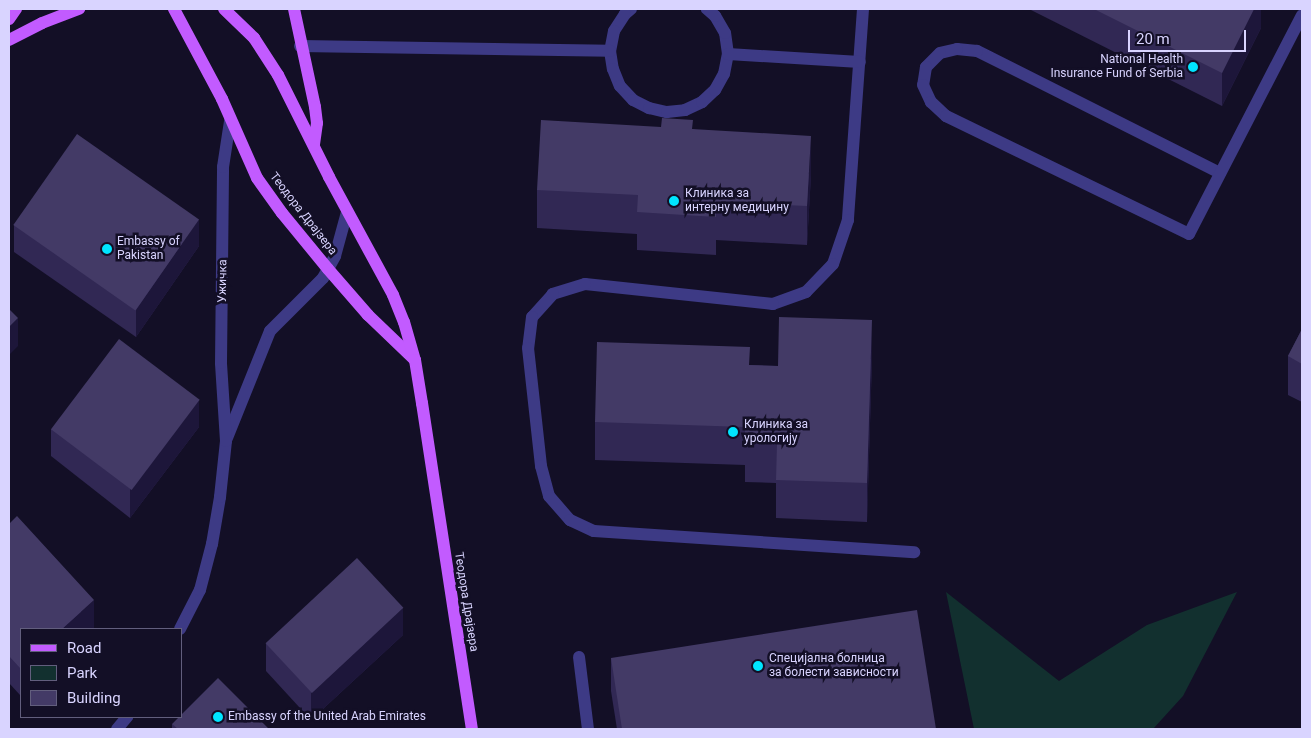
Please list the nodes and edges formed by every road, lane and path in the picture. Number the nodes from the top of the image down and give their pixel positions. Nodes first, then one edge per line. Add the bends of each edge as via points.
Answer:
1 (16, 9) edge
2 (79, 9) edge
3 (174, 9) edge
4 (224, 9) edge
5 (294, 9) edge
6 (631, 9) edge
7 (706, 9) edge
8 (863, 9) edge
9 (1302, 15) edge
10 (9, 19) edge
11 (9, 40) edge
12 (300, 46) junction
13 (610, 51) junction
14 (728, 54) junction
15 (860, 62) junction
16 (230, 122) junction
17 (314, 145) junction
18 (1220, 173) junction
19 (348, 212) junction
20 (328, 269) junction
21 (415, 360) junction
22 (226, 441) junction
23 (914, 552) dead end
24 (181, 628) edge
25 (579, 657) dead end
26 (126, 718) edge
27 (117, 729) edge
28 (472, 729) edge
29 (588, 729) edge

1 - 10 main road
2 - 11 main road
3 - 16 main road, Теодора Драјзера via 218,90
4 - 17 main road, Теодора Драјзера via 262,48
5 - 12 main road
6 - 13 street via 614,31
7 - 14 street via 715,16 725,33
8 - 15 street
9 - 18 street
12 - 13 street
12 - 17 main road via 315,107
13 - 14 street via 620,86 633,100 667,112 685,110 702,102 715,90 724,74
14 - 15 street
15 - 23 street via 848,220 833,264 806,292 773,304 584,284 553,294 532,317 528,348 540,466 549,496 570,520 594,531
16 - 20 main road, Теодора Драјзера via 258,178
16 - 22 street, Ужичка via 223,167 221,363
17 - 19 main road, Теодора Драјзера
18 - 18 street via 1189,234 946,116 931,102 923,85 926,67 940,53 957,49 978,51
19 - 20 street, Ужичка
19 - 21 main road, Теодора Драјзера via 393,296
20 - 21 main road, Теодора Драјзера via 368,315
20 - 22 street, Ужичка via 309,293 270,331
21 - 28 main road, Теодора Драјзера
22 - 24 street, Ужичка via 212,544 200,590
25 - 29 street
26 - 27 street

